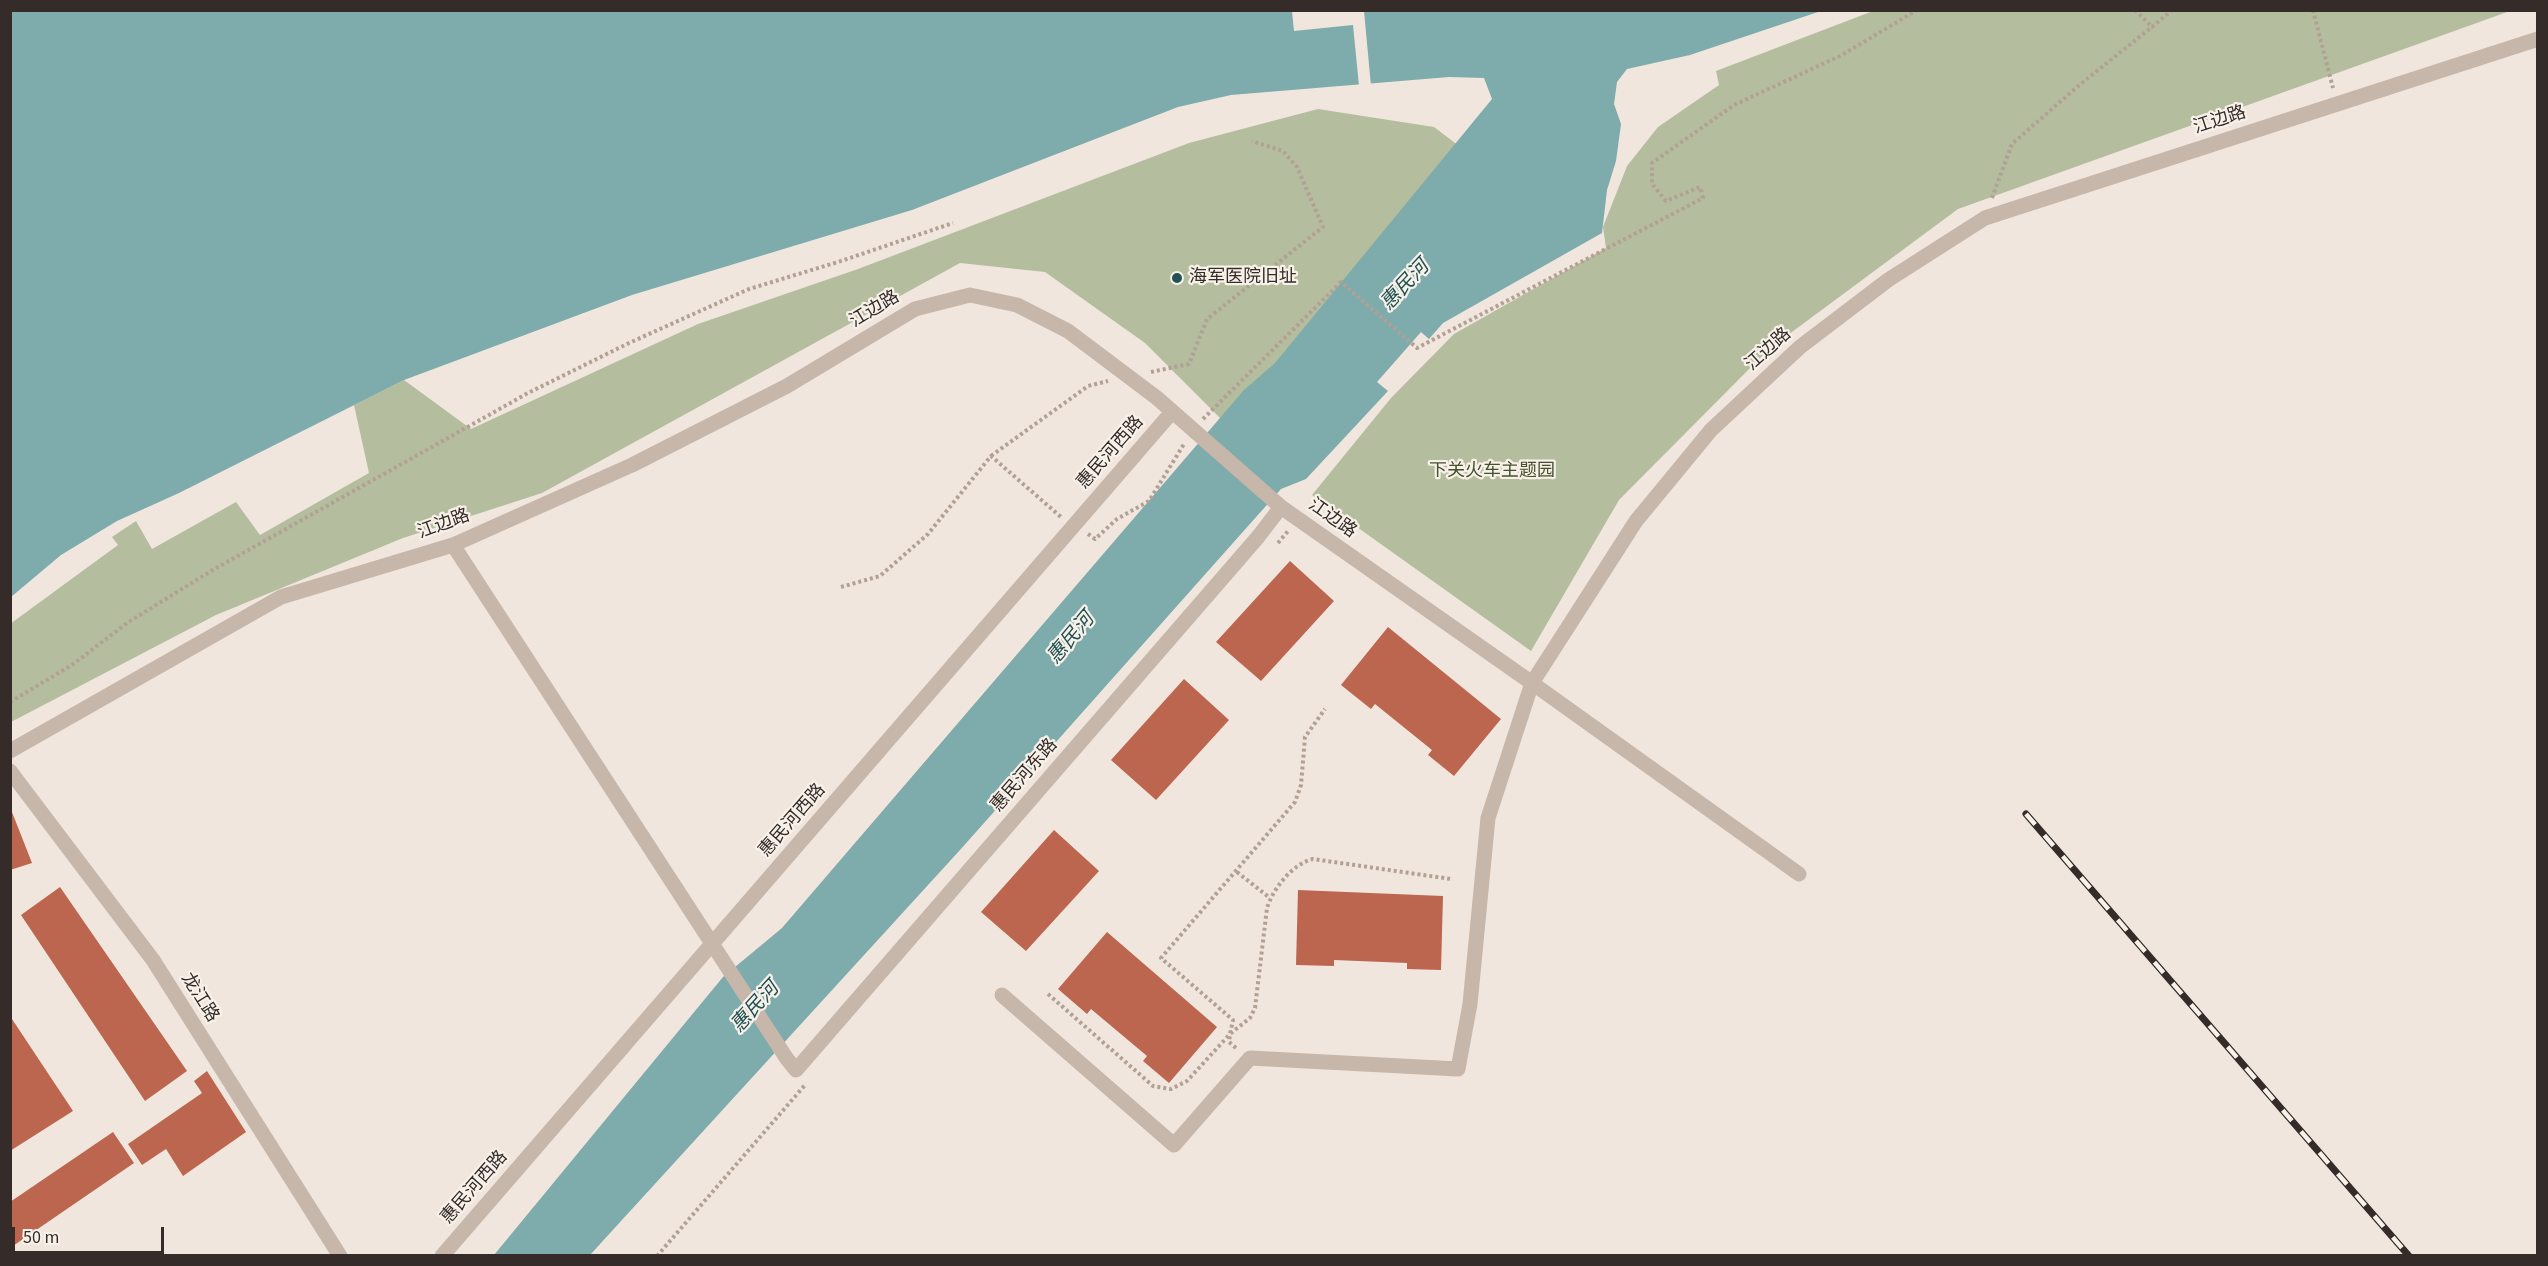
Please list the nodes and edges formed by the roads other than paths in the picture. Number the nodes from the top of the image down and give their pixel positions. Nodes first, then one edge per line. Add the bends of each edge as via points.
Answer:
1 (2538, 39) edge
2 (1172, 412) dead end
3 (1281, 507) junction
4 (453, 545) junction
5 (1532, 683) junction
6 (10, 751) edge
7 (10, 771) edge
8 (1799, 874) dead end
9 (715, 949) junction
10 (1002, 995) dead end
11 (340, 1256) edge
12 (442, 1256) edge

1 - 5 street, 江边路 via 1985,218 1888,280 1800,347 1711,430 1636,521
2 - 9 street, 惠民河西路
3 - 4 street, 江边路 via 1193,429 1068,331 1017,305 970,296 915,309 787,386 632,465
3 - 5 street, 江边路
3 - 9 street, 惠民河东路 via 792,1064
4 - 6 street, 江边路 via 281,597
4 - 9 street
5 - 8 street
5 - 10 street via 1488,818 1470,1004 1458,1069 1250,1058 1173,1145
7 - 11 street, 龙江路 via 153,960
9 - 12 street, 惠民河西路

